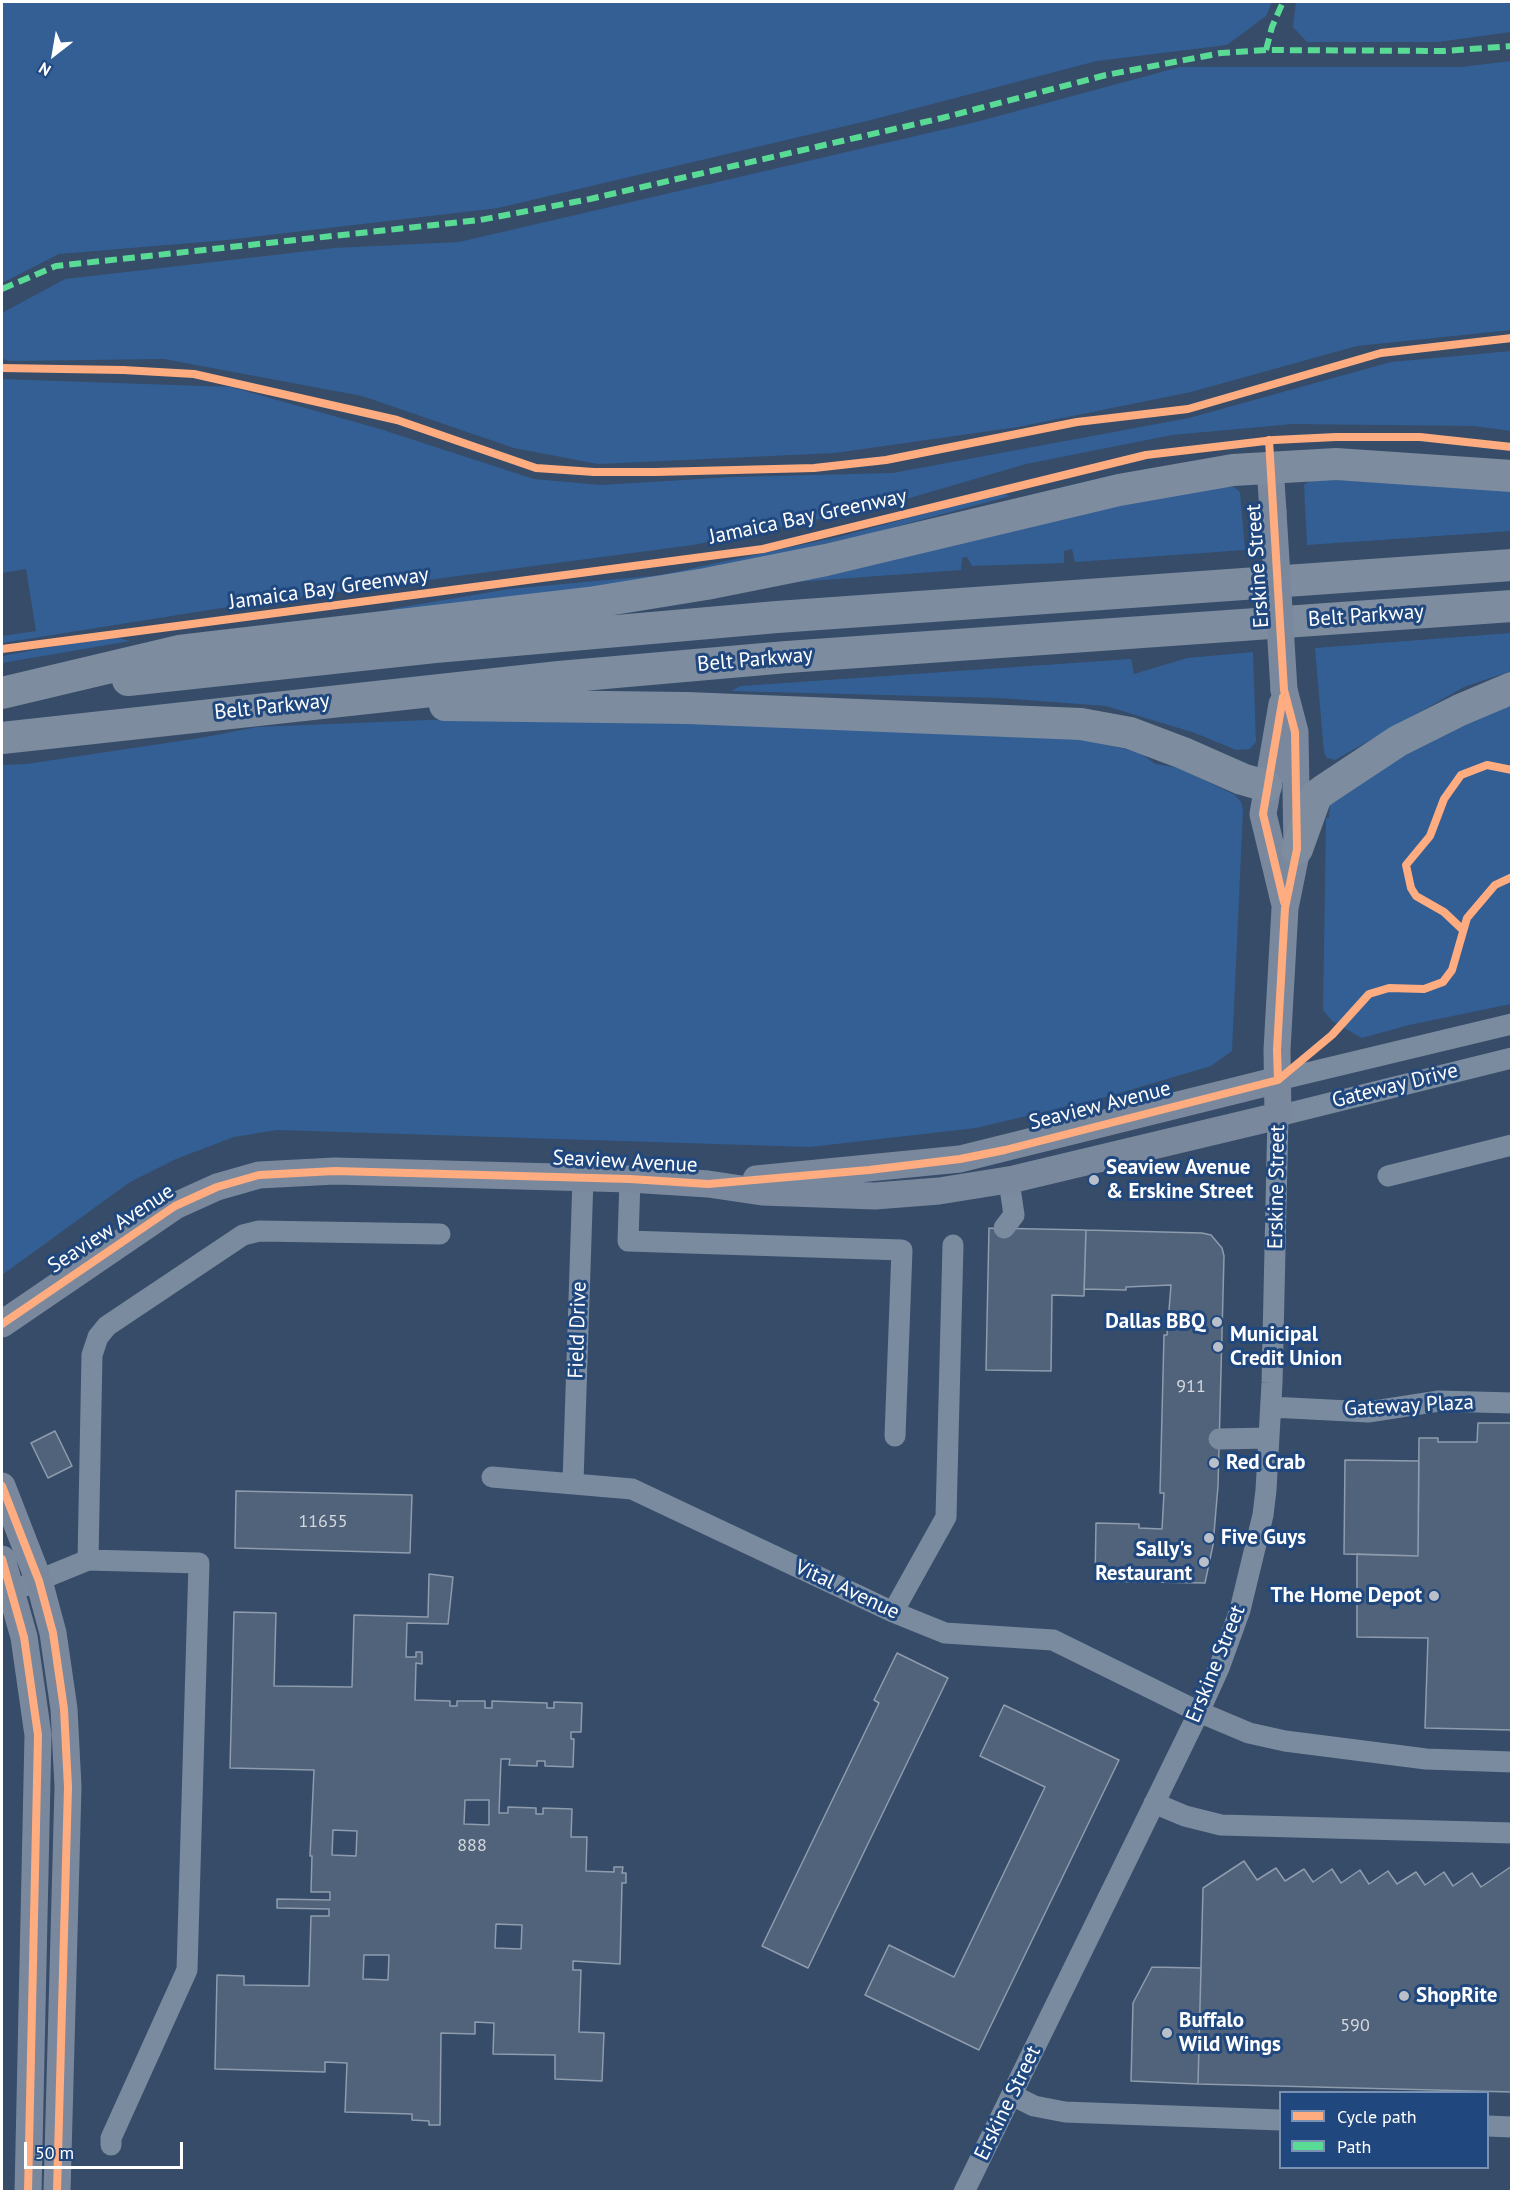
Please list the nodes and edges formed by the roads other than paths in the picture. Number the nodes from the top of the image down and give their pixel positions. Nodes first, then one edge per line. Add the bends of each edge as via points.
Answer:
1 (1270, 466) junction
2 (1512, 476) edge
3 (1512, 565) edge
4 (1512, 606) edge
5 (1512, 688) edge
6 (1284, 690) junction
7 (2, 694) edge
8 (336, 700) junction
9 (2, 738) edge
10 (1266, 786) junction
11 (1298, 849) junction
12 (1285, 908) junction
13 (1512, 1024) edge
14 (1512, 1058) edge
15 (1278, 1080) junction
16 (1278, 1116) junction
17 (1512, 1145) edge
18 (1388, 1176) dead end
19 (583, 1178) junction
20 (630, 1179) junction
21 (1009, 1180) junction
22 (708, 1184) junction
23 (1012, 1224) dead end
24 (440, 1234) dead end
25 (953, 1245) dead end
26 (2, 1324) edge
27 (1512, 1402) edge
28 (1271, 1407) junction
29 (896, 1436) dead end
30 (1269, 1438) junction
31 (1219, 1439) dead end
32 (492, 1477) dead end
33 (573, 1482) junction
34 (2, 1486) edge
35 (2, 1559) edge
36 (88, 1560) junction
37 (39, 1581) junction
38 (12, 1591) junction
39 (893, 1612) junction
40 (1199, 1712) junction
41 (1512, 1762) edge
42 (1154, 1803) junction
43 (1512, 1833) edge
44 (1012, 2095) junction
45 (1279, 2120) edge
46 (1489, 2126) edge
47 (1512, 2127) edge
48 (29, 2142) junction
49 (58, 2143) junction
50 (111, 2145) dead end
51 (28, 2192) edge
52 (57, 2192) edge
53 (964, 2192) edge

1 - 2 highway via 1371,465
1 - 6 main road, Erskine Street, bridge
1 - 7 highway via 1119,490 826,560 706,584 589,603 179,651
3 - 7 highway, Belt Parkway via 662,626
4 - 8 highway, Belt Parkway via 787,657
5 - 11 highway via 1407,736 1316,796
6 - 10 main road, Erskine Street
6 - 11 main road, Erskine Street via 1295,732
8 - 9 highway, Belt Parkway
8 - 10 highway via 1081,724 1130,733
10 - 12 main road, Erskine Street via 1263,814
11 - 12 main road, Erskine Street
12 - 15 main road, Erskine Street
13 - 15 street, Gateway Drive
14 - 16 street, Gateway Drive
15 - 16 main road, Erskine Street
15 - 22 main road, Seaview Avenue via 960,1159
16 - 21 main road, Seaview Avenue
16 - 28 street, Erskine Street
17 - 18 street
19 - 20 main road, Seaview Avenue
19 - 26 main road, Seaview Avenue via 311,1171 237,1180 175,1206
19 - 33 street, Field Drive
20 - 22 main road, Seaview Avenue
20 - 29 street via 628,1241 902,1250
21 - 22 main road, Seaview Avenue via 939,1191 844,1197
21 - 23 street
24 - 36 street via 259,1231 243,1235 107,1326 92,1355
25 - 39 street via 946,1517
27 - 28 street, Gateway Plaza via 1439,1401 1368,1412
28 - 30 street, Erskine Street
30 - 31 street
30 - 40 street, Erskine Street via 1263,1515 1240,1610
32 - 33 street, Vital Avenue
33 - 39 street, Vital Avenue via 632,1489
34 - 37 main road
35 - 38 main road
36 - 37 street
36 - 50 street via 199,1563 187,1970
37 - 38 street
37 - 49 main road via 61,1681 68,1761
38 - 48 main road via 24,1637 38,1735
39 - 40 street, Vital Avenue via 945,1633 1053,1640
40 - 41 street, Vital Avenue via 1239,1730 1285,1742 1426,1759
40 - 42 street, Erskine Street
42 - 43 street via 1221,1825
42 - 44 street, Erskine Street
44 - 45 street via 1034,2106 1065,2112
44 - 53 street, Erskine Street
46 - 47 street
48 - 49 street
48 - 51 main road
49 - 52 main road

